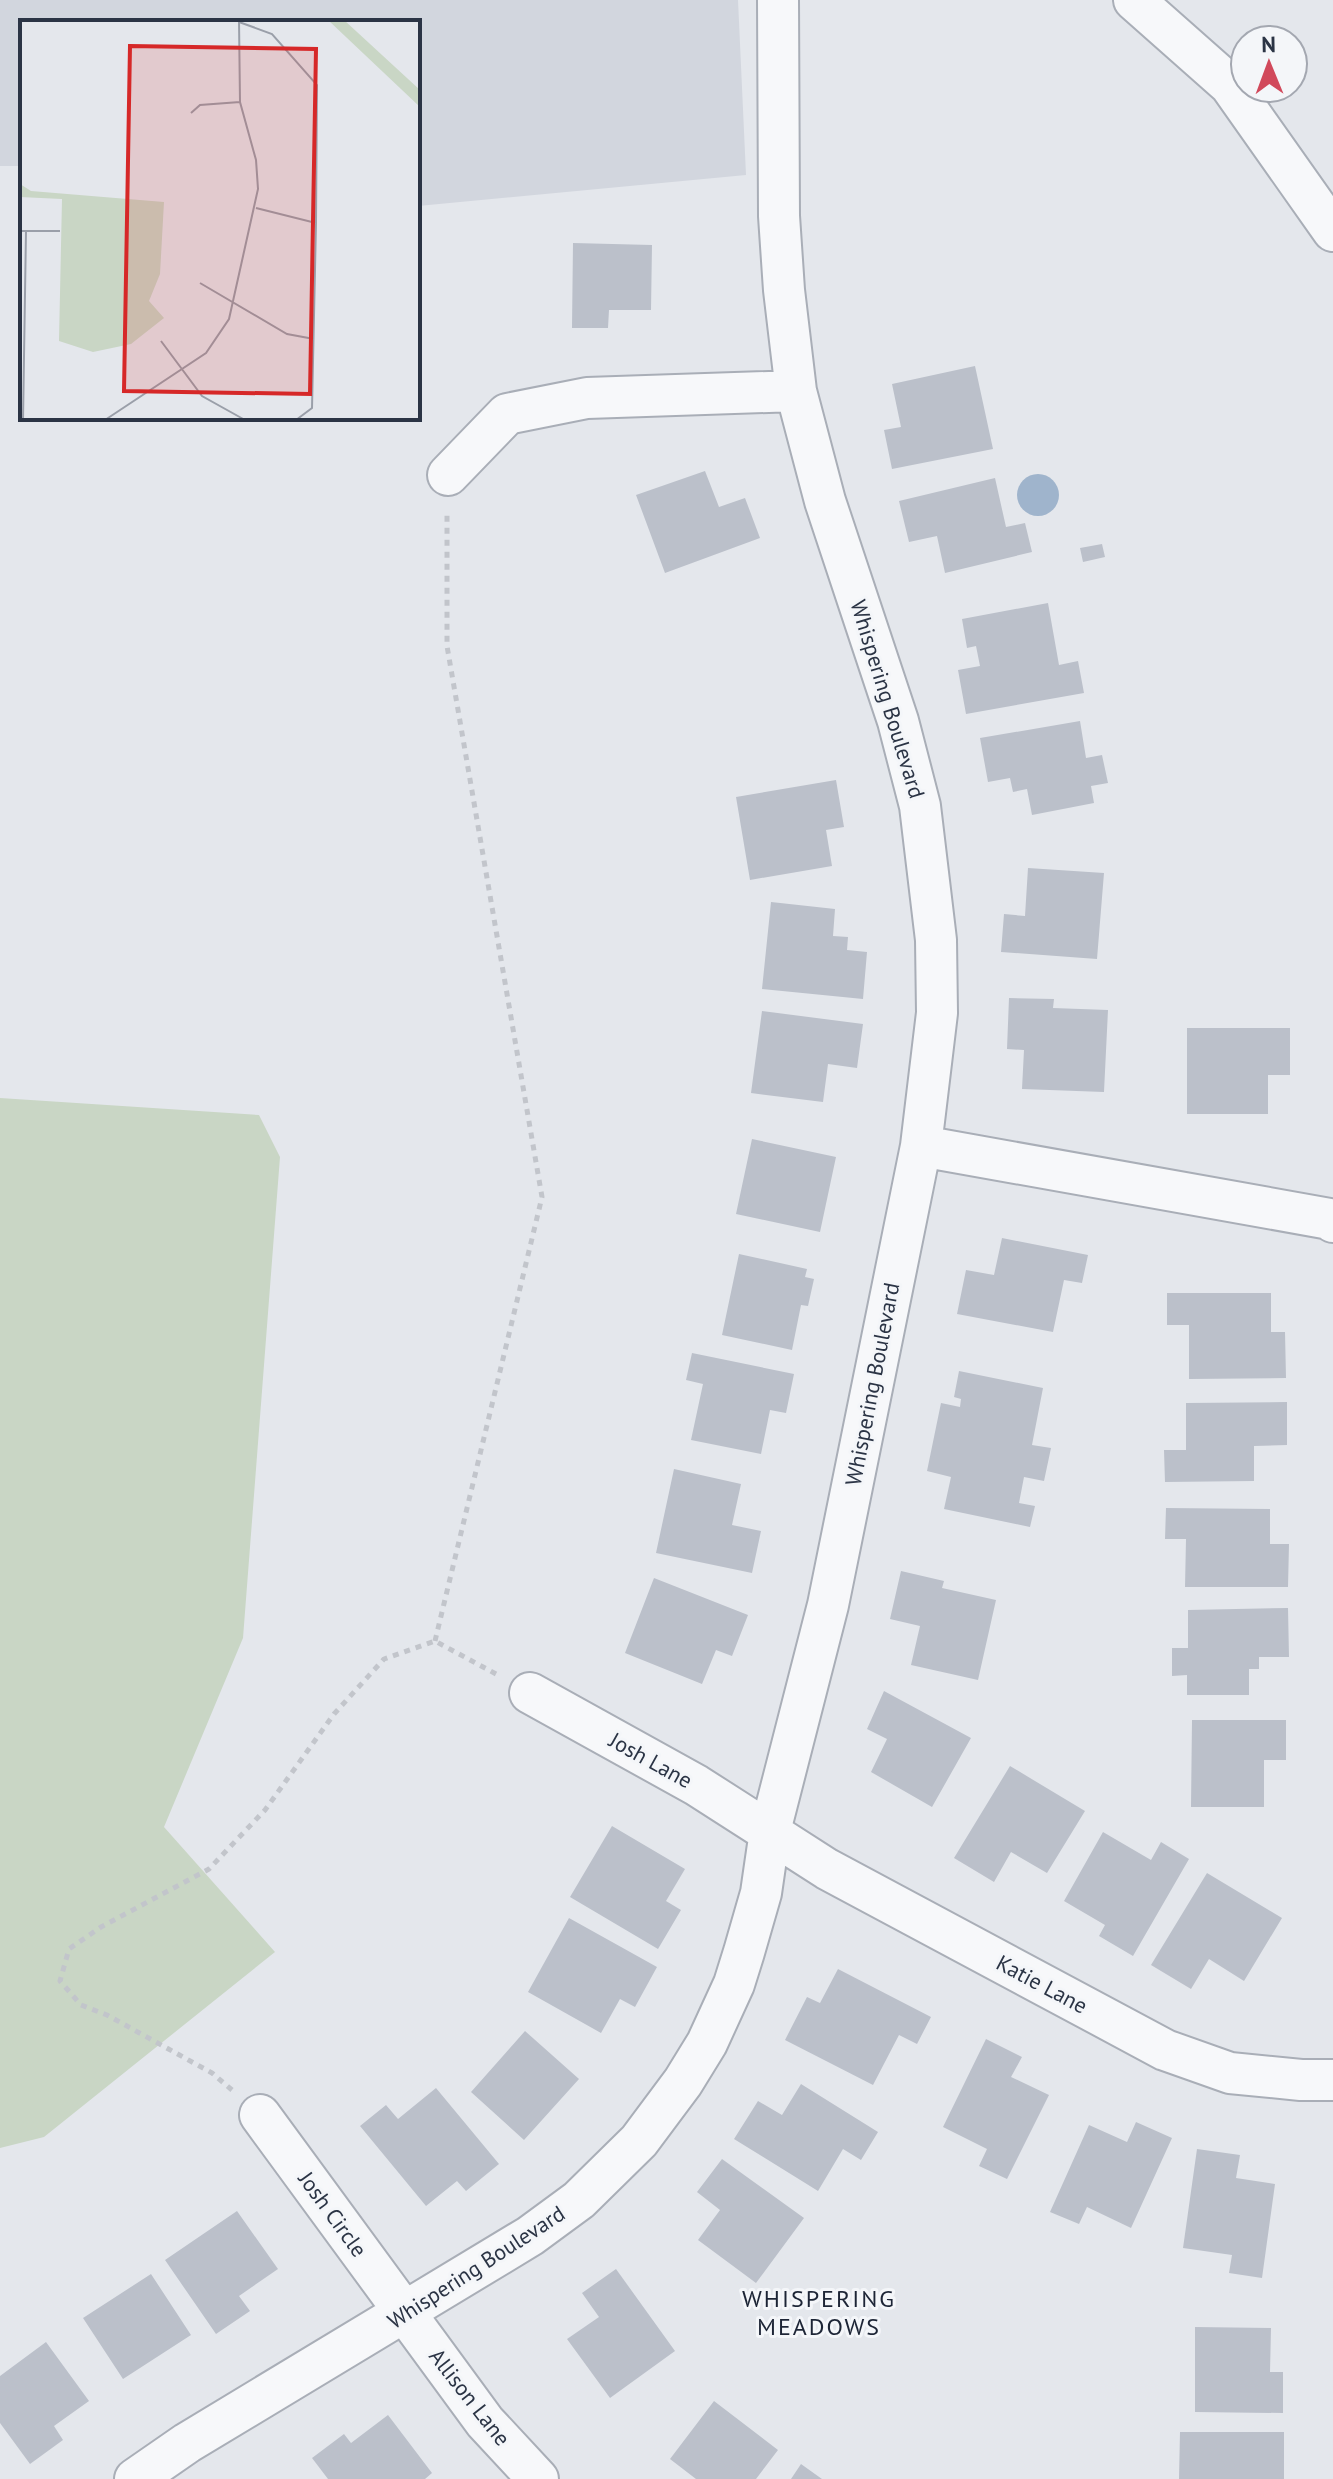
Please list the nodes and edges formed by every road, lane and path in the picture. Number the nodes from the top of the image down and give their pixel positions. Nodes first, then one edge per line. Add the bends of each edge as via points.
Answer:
1 (778, 0) edge
2 (1134, 0) edge
3 (1333, 231) edge
4 (796, 391) junction
5 (448, 475) joint
6 (921, 1146) junction
7 (1333, 1222) edge
8 (435, 1641) junction
9 (530, 1693) joint
10 (770, 1831) junction
11 (1333, 2080) edge
12 (260, 2115) joint
13 (405, 2313) junction
14 (135, 2479) edge
15 (538, 2479) edge

1 - 4 street, Whispering Boulevard via 779,216
2 - 3 street via 1230,85
4 - 5 street via 587,398 507,414
4 - 6 street, Whispering Boulevard via 920,806 936,940 937,998
5 - 8 path via 447,646 542,1197
6 - 7 street
6 - 10 street, Whispering Boulevard via 828,1605
8 - 9 path
8 - 12 path via 384,1659 334,1714 265,1810 209,1869 69,1949 60,1981 81,2005 212,2073
9 - 10 street, Josh Lane
10 - 11 street, Katie Lane via 827,1869 1165,2050 1230,2073
10 - 13 street, Whispering Boulevard via 761,1893 734,1984 707,2043 639,2141 547,2224
12 - 13 street, Josh Circle
13 - 14 street, Whispering Boulevard
13 - 15 street, Allison Lane via 485,2422

